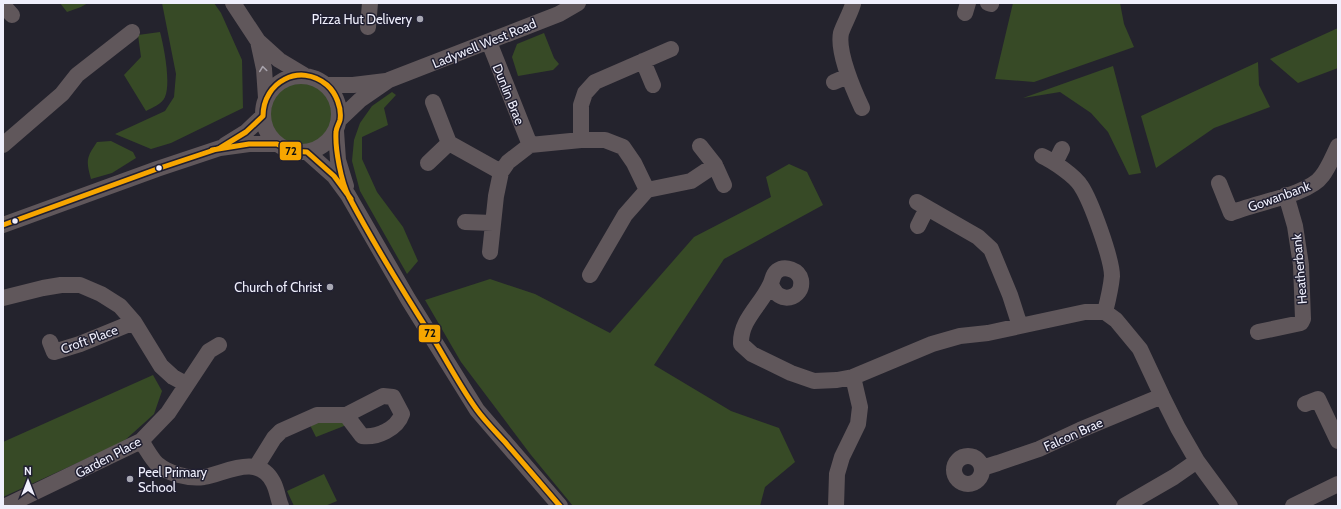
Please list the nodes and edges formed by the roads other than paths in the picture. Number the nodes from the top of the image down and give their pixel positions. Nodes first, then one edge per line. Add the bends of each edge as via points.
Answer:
1 (232, 3) edge
2 (370, 3) edge
3 (578, 3) edge
4 (857, 4) edge
5 (560, 8) edge
6 (368, 27) dead end
7 (132, 32) dead end
8 (258, 41) junction
9 (489, 42) junction
10 (671, 49) dead end
11 (643, 62) junction
12 (304, 75) junction
13 (389, 80) junction
14 (327, 84) junction
15 (653, 85) dead end
16 (266, 98) junction
17 (433, 102) dead end
18 (862, 108) dead end
19 (263, 116) junction
20 (338, 125) junction
21 (581, 140) junction
22 (448, 143) junction
23 (277, 144) junction
24 (3, 145) edge
25 (530, 145) junction
26 (700, 146) dead end
27 (1338, 146) edge
28 (220, 148) junction
29 (307, 152) junction
30 (1053, 156) dead end
31 (428, 163) dead end
32 (715, 165) junction
33 (501, 172) junction
34 (1219, 183) dead end
35 (724, 185) dead end
36 (647, 190) junction
37 (348, 196) junction
38 (1286, 196) junction
39 (465, 222) dead end
40 (493, 224) junction
41 (3, 225) edge
42 (918, 226) dead end
43 (490, 252) dead end
44 (590, 275) dead end
45 (771, 284) dead end
46 (3, 298) edge
47 (1105, 312) junction
48 (134, 322) junction
49 (1020, 326) junction
50 (1258, 332) dead end
51 (50, 342) dead end
52 (219, 345) dead end
53 (853, 377) junction
54 (186, 384) junction
55 (1162, 396) junction
56 (1305, 404) dead end
57 (346, 415) dead end
58 (141, 441) junction
59 (1338, 441) edge
60 (1197, 461) junction
61 (256, 467) junction
62 (982, 468) dead end
63 (1338, 484) edge
64 (1146, 501) edge
65 (6, 506) edge
66 (281, 506) edge
67 (560, 506) edge
68 (836, 506) edge
69 (1124, 506) edge
70 (1230, 506) edge
71 (1292, 506) edge

1 - 8 street
2 - 6 street
3 - 5 street, Ladywell West Road
4 - 18 street via 841,32 841,79
5 - 9 street, Ladywell West Road
7 - 24 street via 77,75 62,94
8 - 12 street via 279,60
16 -> 8 street via 264,69
9 - 13 street, Ladywell West Road
9 - 25 street, Dunlin Brae
10 - 11 street
11 - 15 street
11 - 21 street via 594,82 584,93 581,105
12 - 14 street
12 - 16 street via 288,77 275,85
13 - 14 street, Ladywell West Road via 353,85
13 - 20 street, Ladywell West Road via 360,100
14 - 20 street via 335,94 339,106
16 - 19 street
17 - 22 street
19 - 23 street via 267,131
19 - 28 street via 246,132
20 - 29 street via 329,141
20 - 37 street via 338,160
21 - 25 street
21 - 36 street via 605,140 623,147
22 - 31 street
22 - 33 street
23 - 28 street
23 - 29 street via 291,151
25 - 33 street via 508,162
26 - 32 street
27 - 38 street, Gowanbank via 1322,177 1314,184
28 - 41 street via 157,168
29 - 37 street via 334,176
30 - 47 street via 1081,184 1106,248 1112,274 1110,296
32 - 35 street
32 - 36 street via 691,181
33 - 40 street
34 - 38 street, Gowanbank via 1231,213
36 - 44 street via 625,215
37 - 67 street via 477,410
38 - 50 street, Heatherbank via 1295,226 1301,265 1302,319 1301,323
39 - 40 street
40 - 43 street
42 - 49 street via 922,205 978,236 991,249
45 - 53 street via 753,310 743,331 741,344 752,354 814,381
46 - 48 street, Croft Place via 61,285 80,286 101,294 120,306
47 - 49 street via 1085,312
47 - 55 street via 1116,320 1140,349
48 - 51 street, Croft Place via 54,352
48 - 54 street, Croft Place via 161,366
49 - 53 street via 960,336 932,344
52 - 54 street, Garden Place via 209,351
53 - 68 street via 860,407 858,424 840,462
54 - 58 street, Garden Place via 168,413
55 - 60 street
55 - 62 street, Falcon Brae via 1039,449
56 - 59 street via 1318,399
57 - 61 street via 317,415 281,431
58 - 61 street via 157,464 174,474 193,478 233,468
58 - 65 street, Garden Place
60 - 64 street
60 - 70 street
61 - 66 street via 267,474 273,482
63 - 71 street
64 - 69 street

